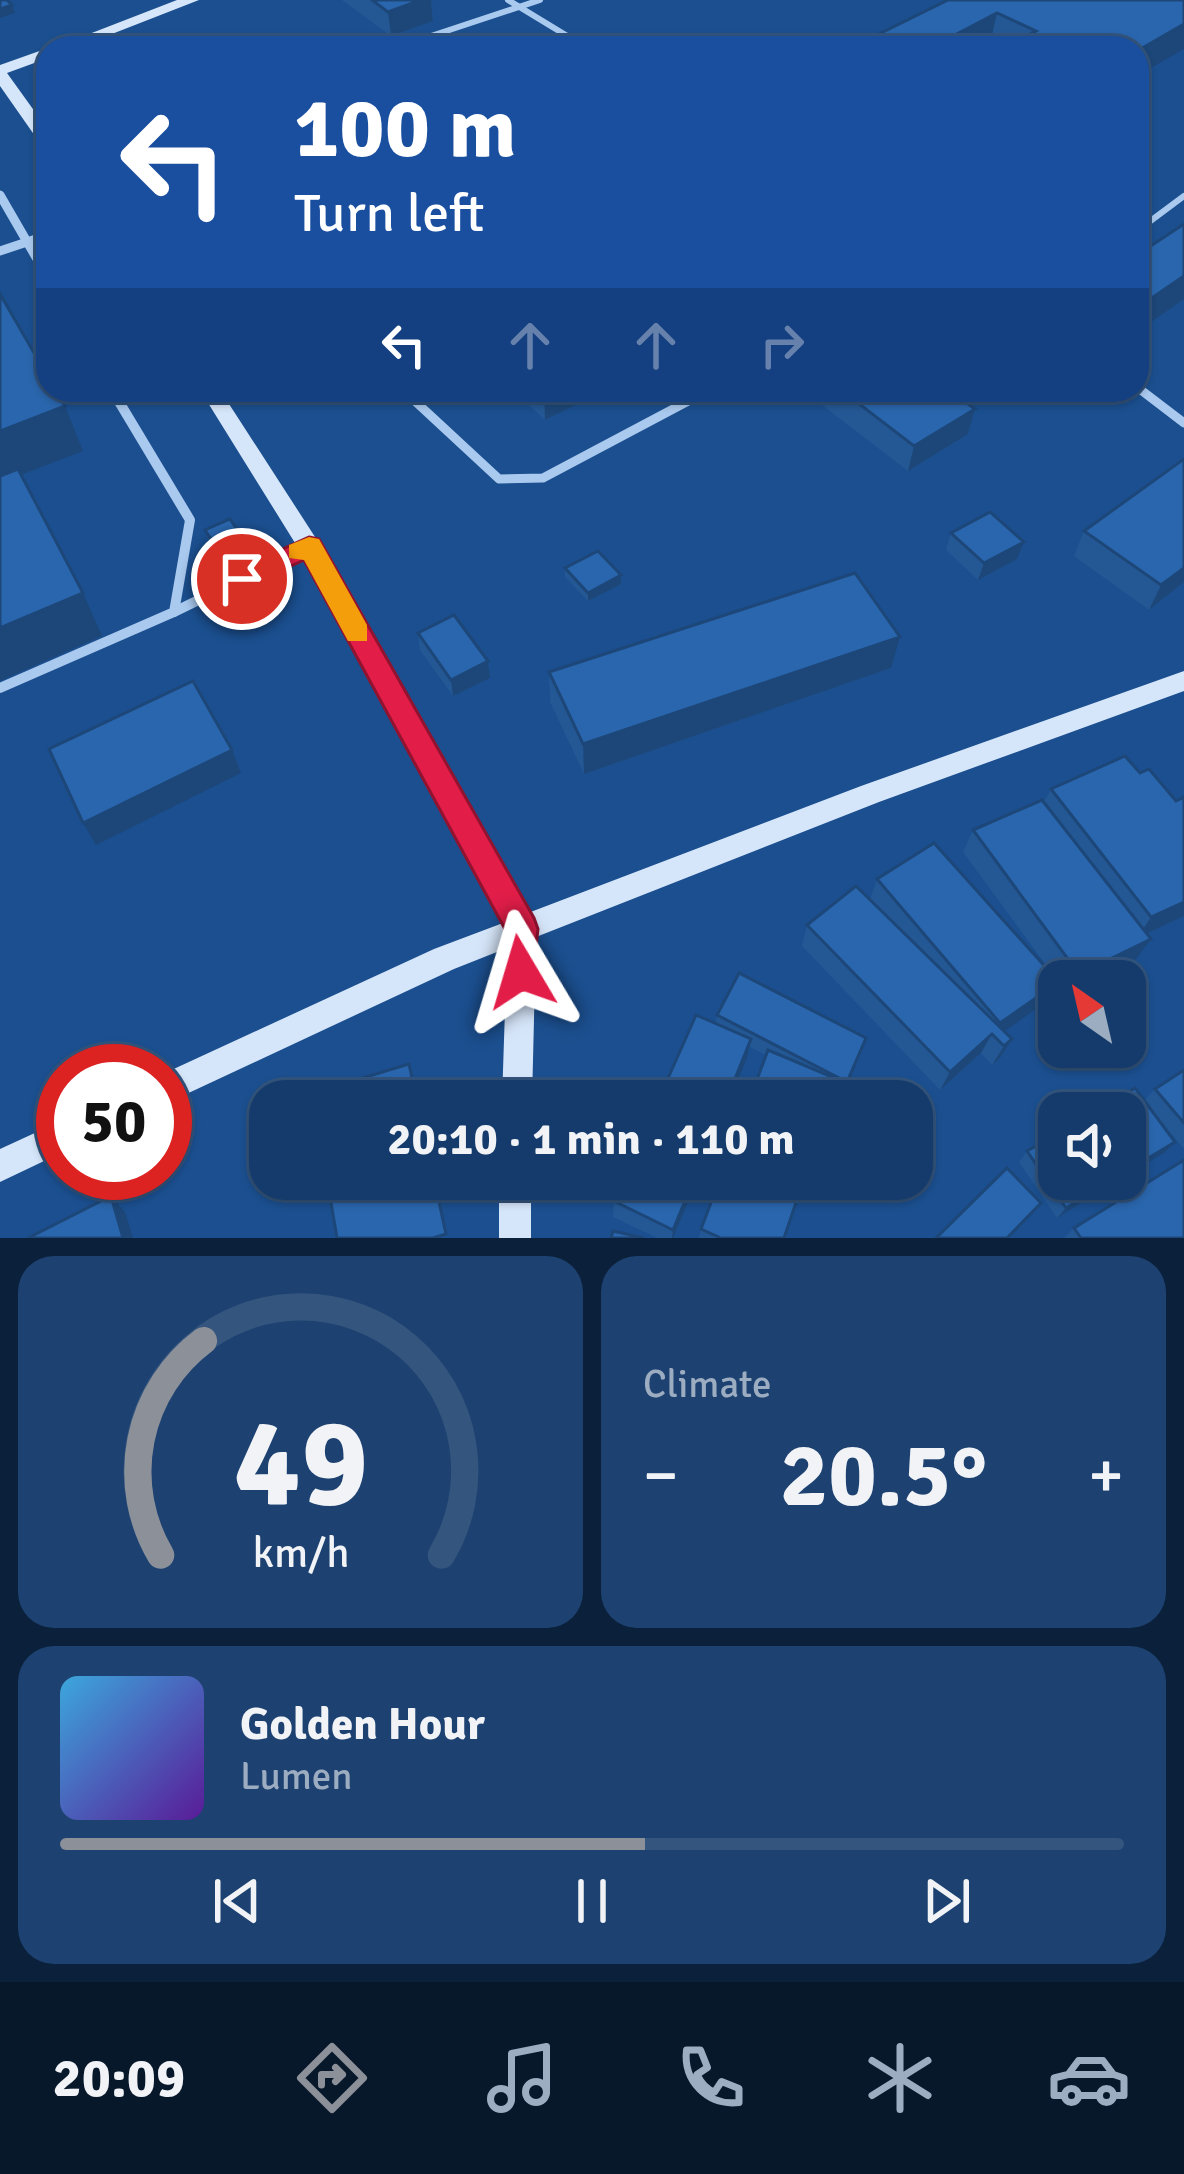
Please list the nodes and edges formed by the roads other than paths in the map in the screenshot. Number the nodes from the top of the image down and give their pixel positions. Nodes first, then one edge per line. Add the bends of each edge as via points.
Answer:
1 (191, 0) edge
2 (508, 0) edge
3 (540, 0) edge
4 (520, 8) junction
5 (94, 36) edge
6 (432, 36) edge
7 (567, 36) edge
8 (36, 57) edge
9 (0, 72) edge
10 (36, 124) edge
11 (0, 195) edge
12 (1184, 196) edge
13 (3, 208) edge
14 (1149, 222) edge
15 (36, 239) edge
16 (27, 242) junction
17 (0, 250) edge
18 (36, 257) edge
19 (1149, 396) edge
20 (119, 402) edge
21 (218, 402) edge
22 (416, 402) edge
23 (686, 402) edge
24 (1184, 423) edge
25 (309, 546) junction
26 (173, 612) junction
27 (1184, 681) edge
28 (0, 688) edge
29 (522, 929) junction
30 (192, 1076) edge
31 (518, 1080) edge
32 (36, 1149) edge
33 (0, 1166) edge
34 (515, 1200) edge
35 (515, 1238) edge

1 - 5 main road
2 - 4 lane
3 - 4 lane
4 - 6 lane
4 - 7 lane
8 - 9 main road
9 - 10 main road
11 - 13 street
12 - 14 lane
13 - 16 street
15 - 16 street
16 - 17 street
16 - 18 street
19 - 24 lane
20 - 26 street via 190,520
21 - 25 main road
22 - 23 lane via 499,479 543,478
25 - 26 street
25 - 29 main road
26 - 28 street
27 - 29 main road
29 - 30 main road
29 - 31 main road
32 - 33 main road
34 - 35 main road

